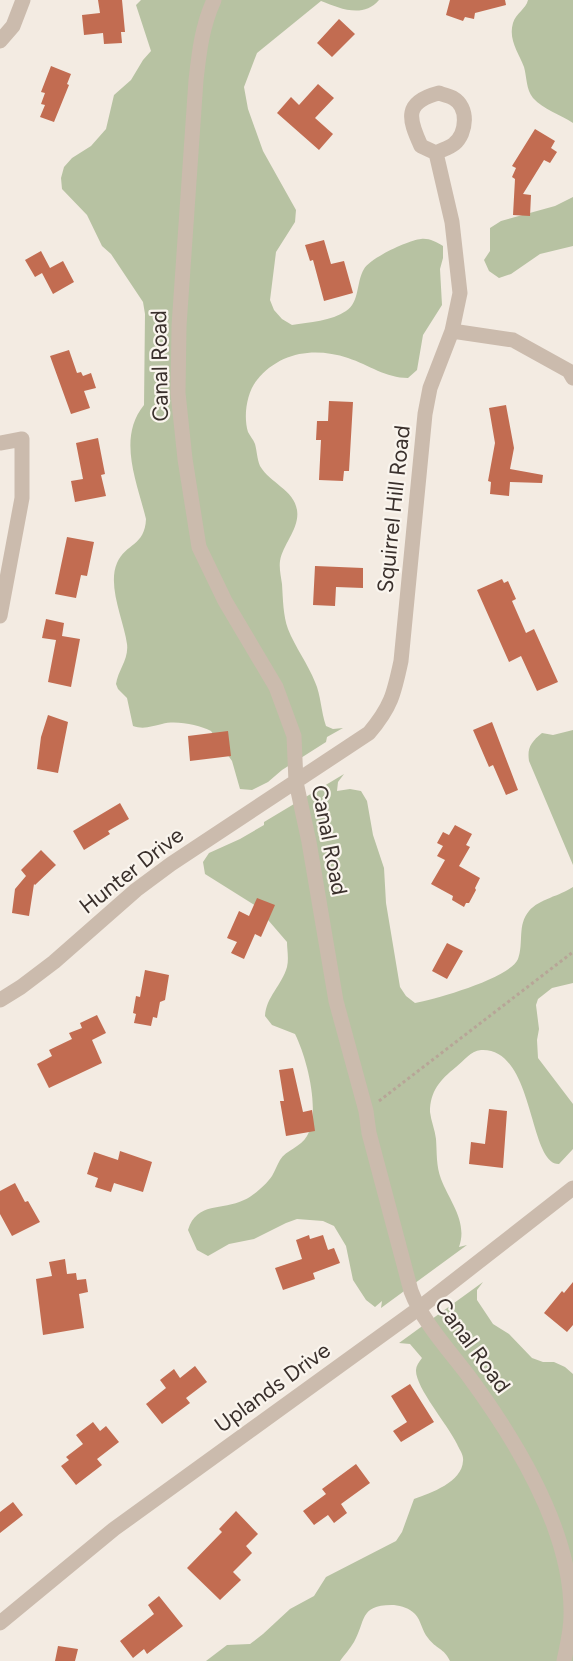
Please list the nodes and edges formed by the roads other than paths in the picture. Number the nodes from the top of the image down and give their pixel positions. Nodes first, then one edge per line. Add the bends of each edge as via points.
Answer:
1 (23, 0) edge
2 (214, 0) edge
3 (0, 41) edge
4 (436, 153) dead end
5 (452, 331) junction
6 (573, 378) edge
7 (0, 443) edge
8 (0, 616) edge
9 (296, 782) junction
10 (0, 1000) edge
11 (573, 1188) edge
12 (418, 1309) junction
13 (0, 1623) edge
14 (564, 1661) edge

1 - 3 street via 13,26
2 - 9 street, Canal Road via 200,41 197,71 178,326 178,393 199,548 276,687 294,736
4 - 5 street, Squirrel Hill Road via 452,222 460,293
5 - 6 street via 513,340 570,371
5 - 9 street, Squirrel Hill Road via 430,388 425,414 401,661 393,698 369,732
7 - 8 street via 22,439 22,498
9 - 10 street, Hunter Drive via 135,890 54,962
9 - 12 street, Canal Road via 336,1001
11 - 12 street, Uplands Drive
12 - 13 street, Uplands Drive via 114,1529
12 - 14 street, Canal Road via 485,1398 535,1483 555,1529 570,1589 571,1616

